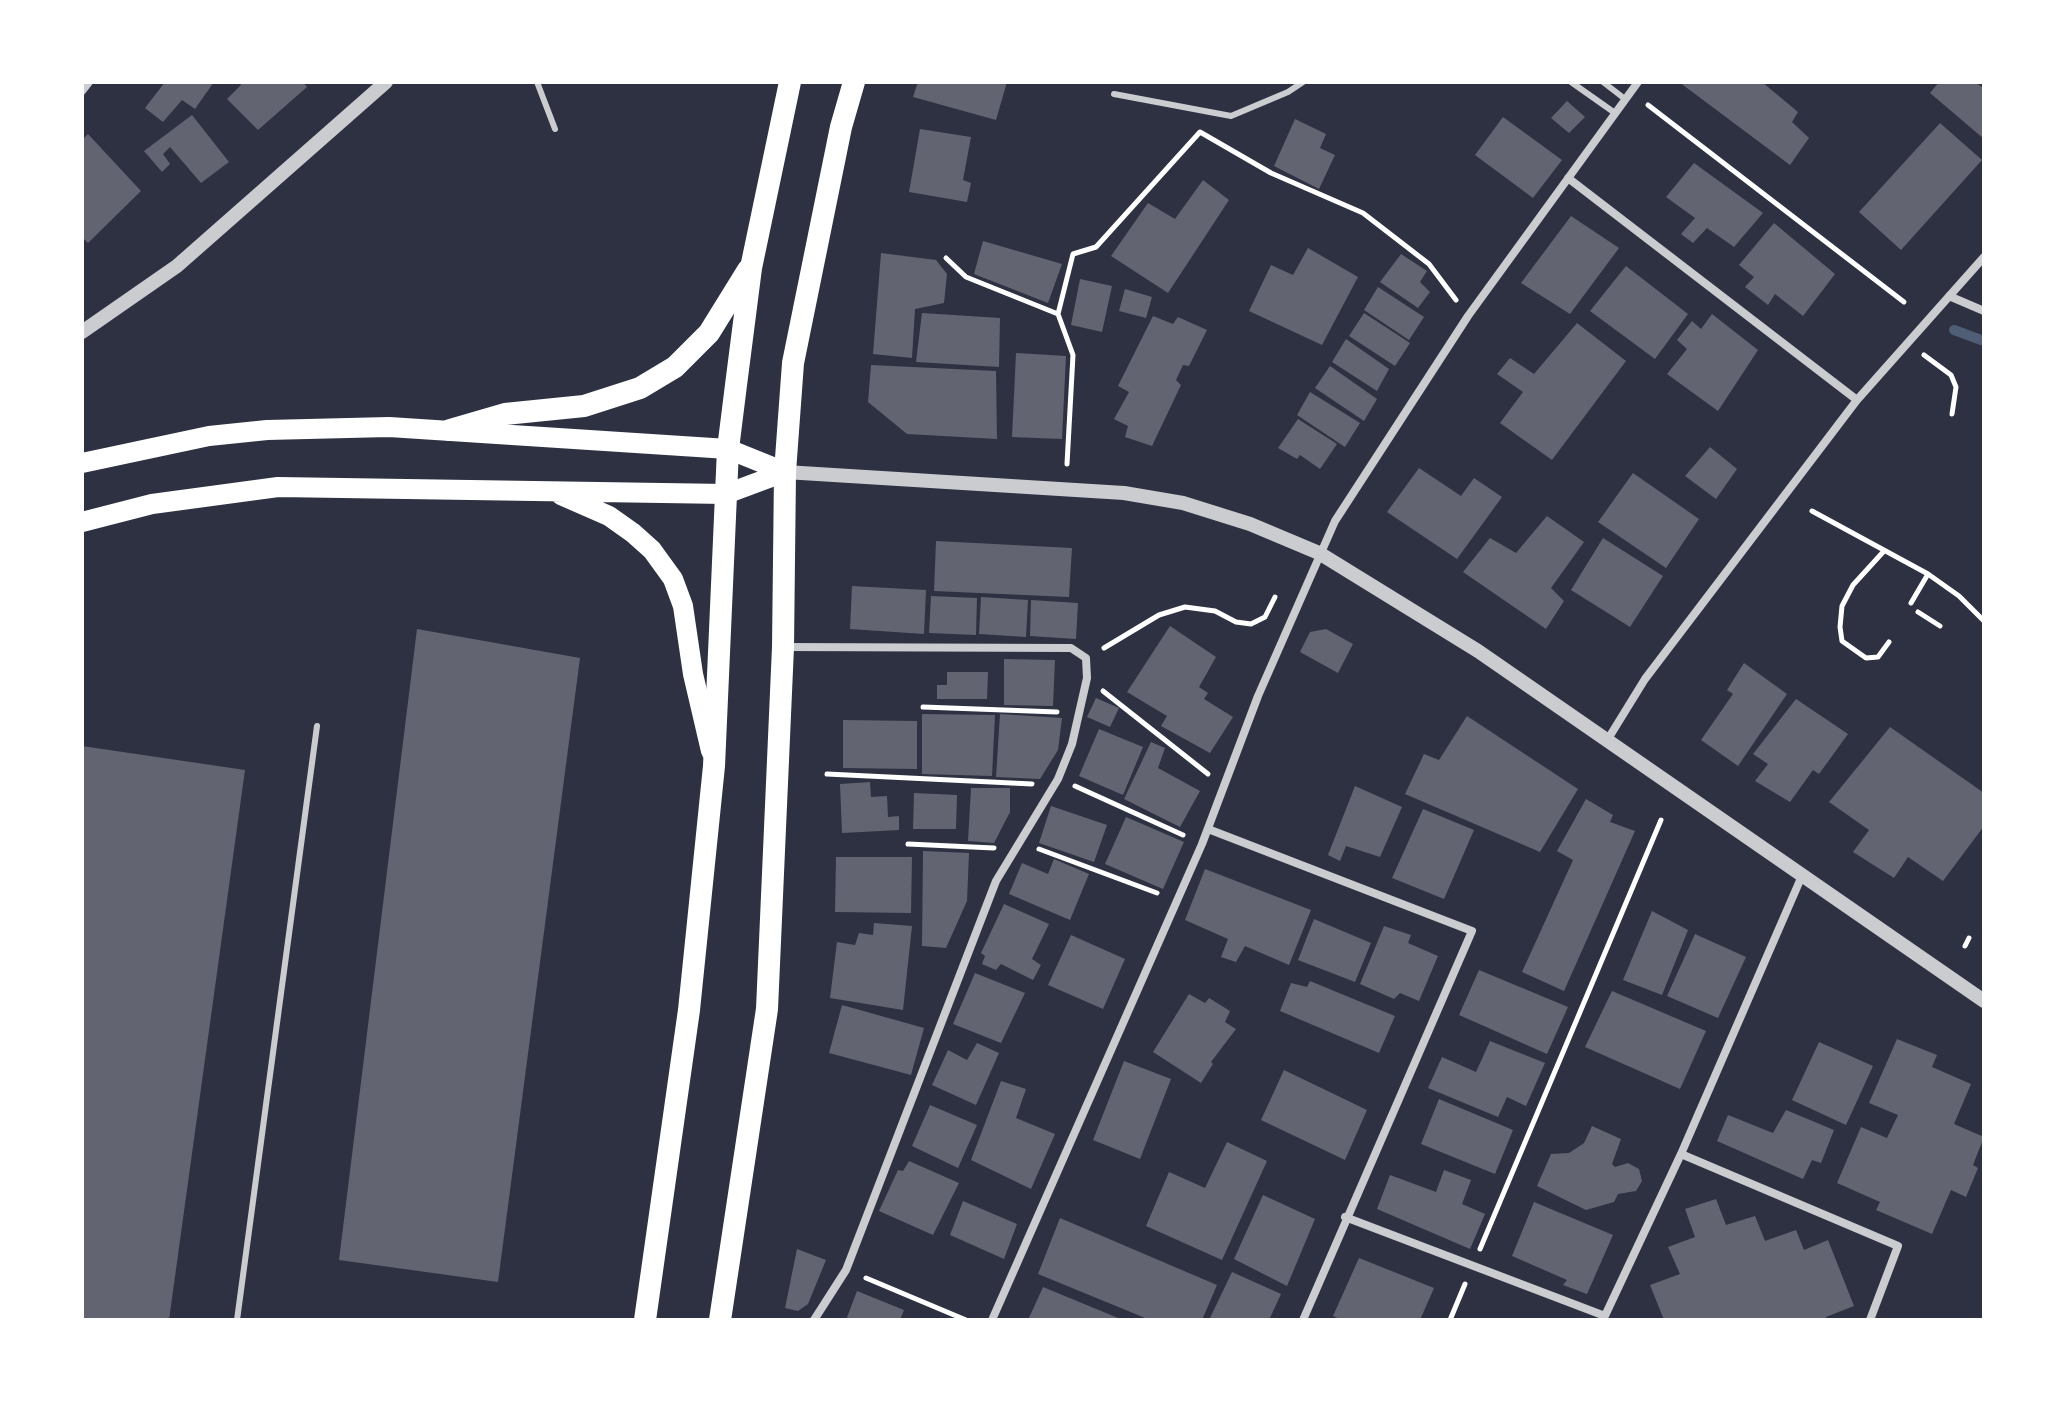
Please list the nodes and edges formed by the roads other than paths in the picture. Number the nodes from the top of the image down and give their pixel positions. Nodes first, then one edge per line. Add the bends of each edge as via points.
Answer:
1 (89, 82) edge
2 (386, 82) edge
3 (537, 82) edge
4 (790, 82) edge
5 (854, 82) edge
6 (1303, 82) edge
7 (1571, 82) edge
8 (1603, 82) edge
9 (1638, 82) edge
10 (82, 91) edge
11 (1114, 94) dead end
12 (1628, 96) junction
13 (1615, 113) junction
14 (555, 129) dead end
15 (1568, 178) junction
16 (1984, 257) edge
17 (752, 264) junction
18 (1949, 296) junction
19 (1984, 311) edge
20 (82, 332) edge
21 (1857, 400) junction
22 (450, 430) junction
23 (728, 449) junction
24 (82, 463) edge
25 (785, 472) junction
26 (551, 491) junction
27 (726, 494) junction
28 (82, 522) edge
29 (1319, 553) junction
30 (783, 647) junction
31 (317, 726) dead end
32 (1608, 739) junction
33 (714, 766) junction
34 (1208, 829) junction
35 (1801, 878) junction
36 (1984, 1001) edge
37 (1681, 1154) junction
38 (1345, 1217) junction
39 (1604, 1318) edge
40 (237, 1320) edge
41 (645, 1320) edge
42 (720, 1320) edge
43 (814, 1320) edge
44 (992, 1320) edge
45 (1303, 1320) edge
46 (1870, 1320) edge

1 - 10 street
2 - 20 street via 177,266
3 - 14 lane
4 - 17 highway
5 - 25 highway via 793,363
6 - 11 lane via 1231,116
7 - 13 lane
8 - 12 lane
9 - 12 street
12 - 13 street
13 - 15 street
15 - 21 street
15 - 29 street via 1468,316
16 - 18 street
17 - 22 highway via 709,333 675,367 640,388 584,406 505,414
17 - 23 highway
18 - 19 street
18 - 21 street
21 - 32 street via 1645,679
22 - 23 main road
22 - 24 main road via 267,430
23 - 25 main road
23 - 27 highway
25 - 27 main road
25 - 29 street via 1124,493 1183,503
25 - 30 highway
26 - 27 main road
26 - 28 main road via 278,487 152,504
26 - 33 main road via 609,516 633,533 673,579
27 - 33 highway
29 - 32 street
29 - 34 street
30 - 42 highway via 767,1009
30 - 43 street via 1071,648 1086,658 1087,678 1072,744 990,895 846,1270
31 - 40 lane
32 - 35 street
33 - 41 highway via 689,1010
34 - 38 street via 1472,931
34 - 44 street
35 - 36 street
35 - 37 street
37 - 39 street
37 - 46 street via 1898,1246
38 - 39 street
38 - 45 street

